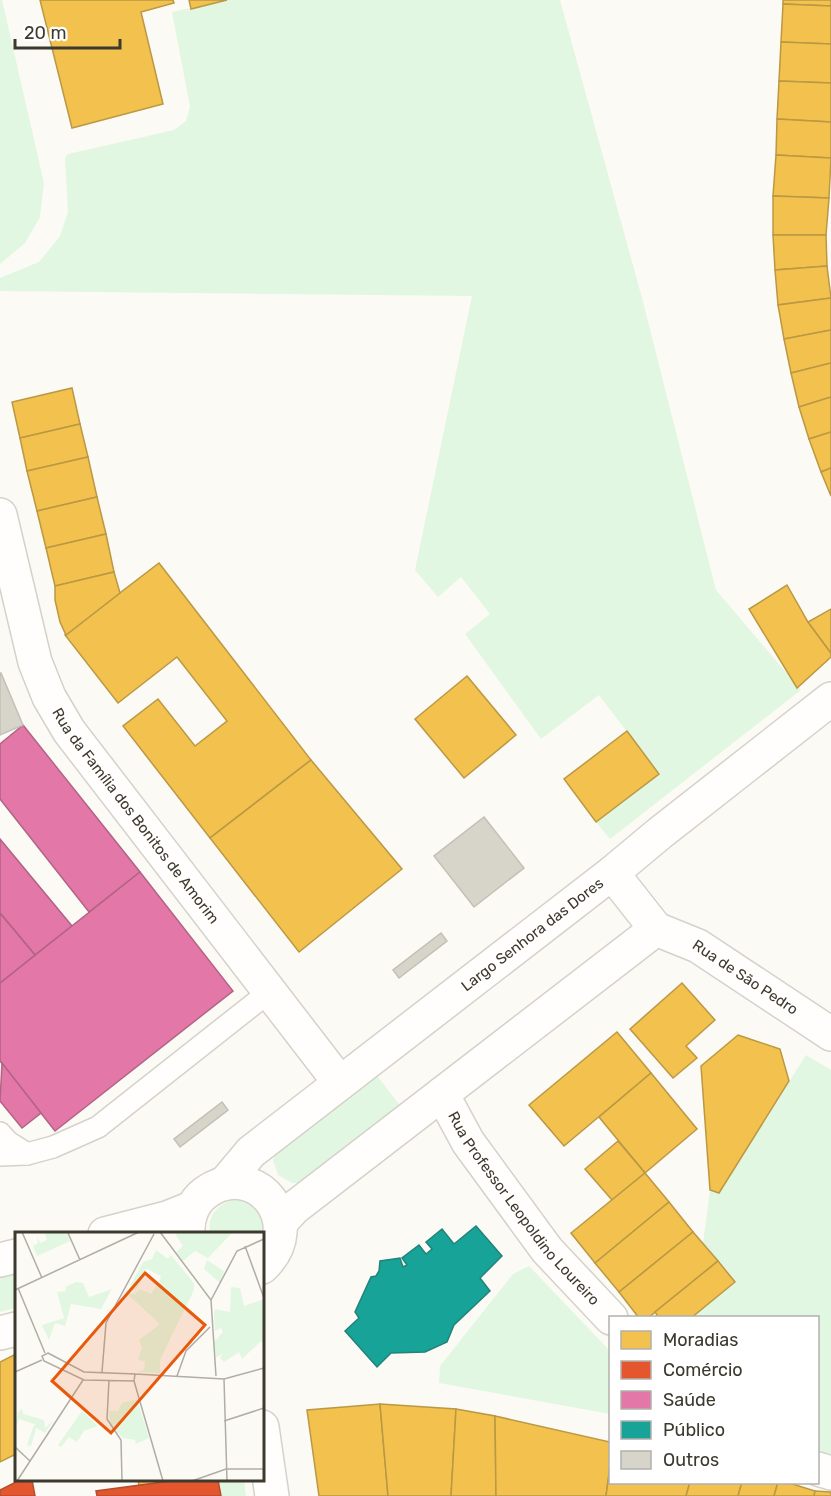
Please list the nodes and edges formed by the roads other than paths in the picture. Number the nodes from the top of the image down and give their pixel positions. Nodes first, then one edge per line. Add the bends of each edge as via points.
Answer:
1 (0, 514) edge
2 (831, 699) edge
3 (612, 873) junction
4 (656, 929) junction
5 (269, 992) junction
6 (831, 1034) edge
7 (340, 1083) junction
8 (442, 1094) junction
9 (0, 1133) edge
10 (27, 1154) junction
11 (0, 1155) edge
12 (225, 1183) junction
13 (190, 1221) edge
14 (281, 1222) junction
15 (109, 1232) edge
16 (15, 1256) edge
17 (0, 1260) edge
18 (264, 1265) edge
19 (609, 1316) edge
20 (15, 1329) edge
21 (0, 1333) edge
22 (264, 1441) edge
23 (272, 1496) edge

1 - 5 main road, Rua da Família dos Bonitos de Amorim via 33,652 50,697 69,731
2 - 3 main road
3 - 4 main road, Largo Senhora das Dores
3 - 7 main road, Largo Senhora das Dores
4 - 6 main road, Rua de São Pedro via 698,946
4 - 8 main road
5 - 7 main road, Rua da Família dos Bonitos de Amorim
5 - 10 lane via 98,1127
7 - 12 main road, Largo Senhora das Dores via 251,1152
8 - 14 main road
8 - 19 main road, Rua Professor Leopoldino Loureiro via 468,1142 547,1250
9 - 10 lane
10 - 11 lane
12 - 13 main road via 200,1196
12 - 14 main road via 250,1184 262,1190 271,1198
13 - 15 main road via 167,1218
14 - 18 main road via 278,1247
16 - 17 main road
20 - 21 main road
22 - 23 main road

